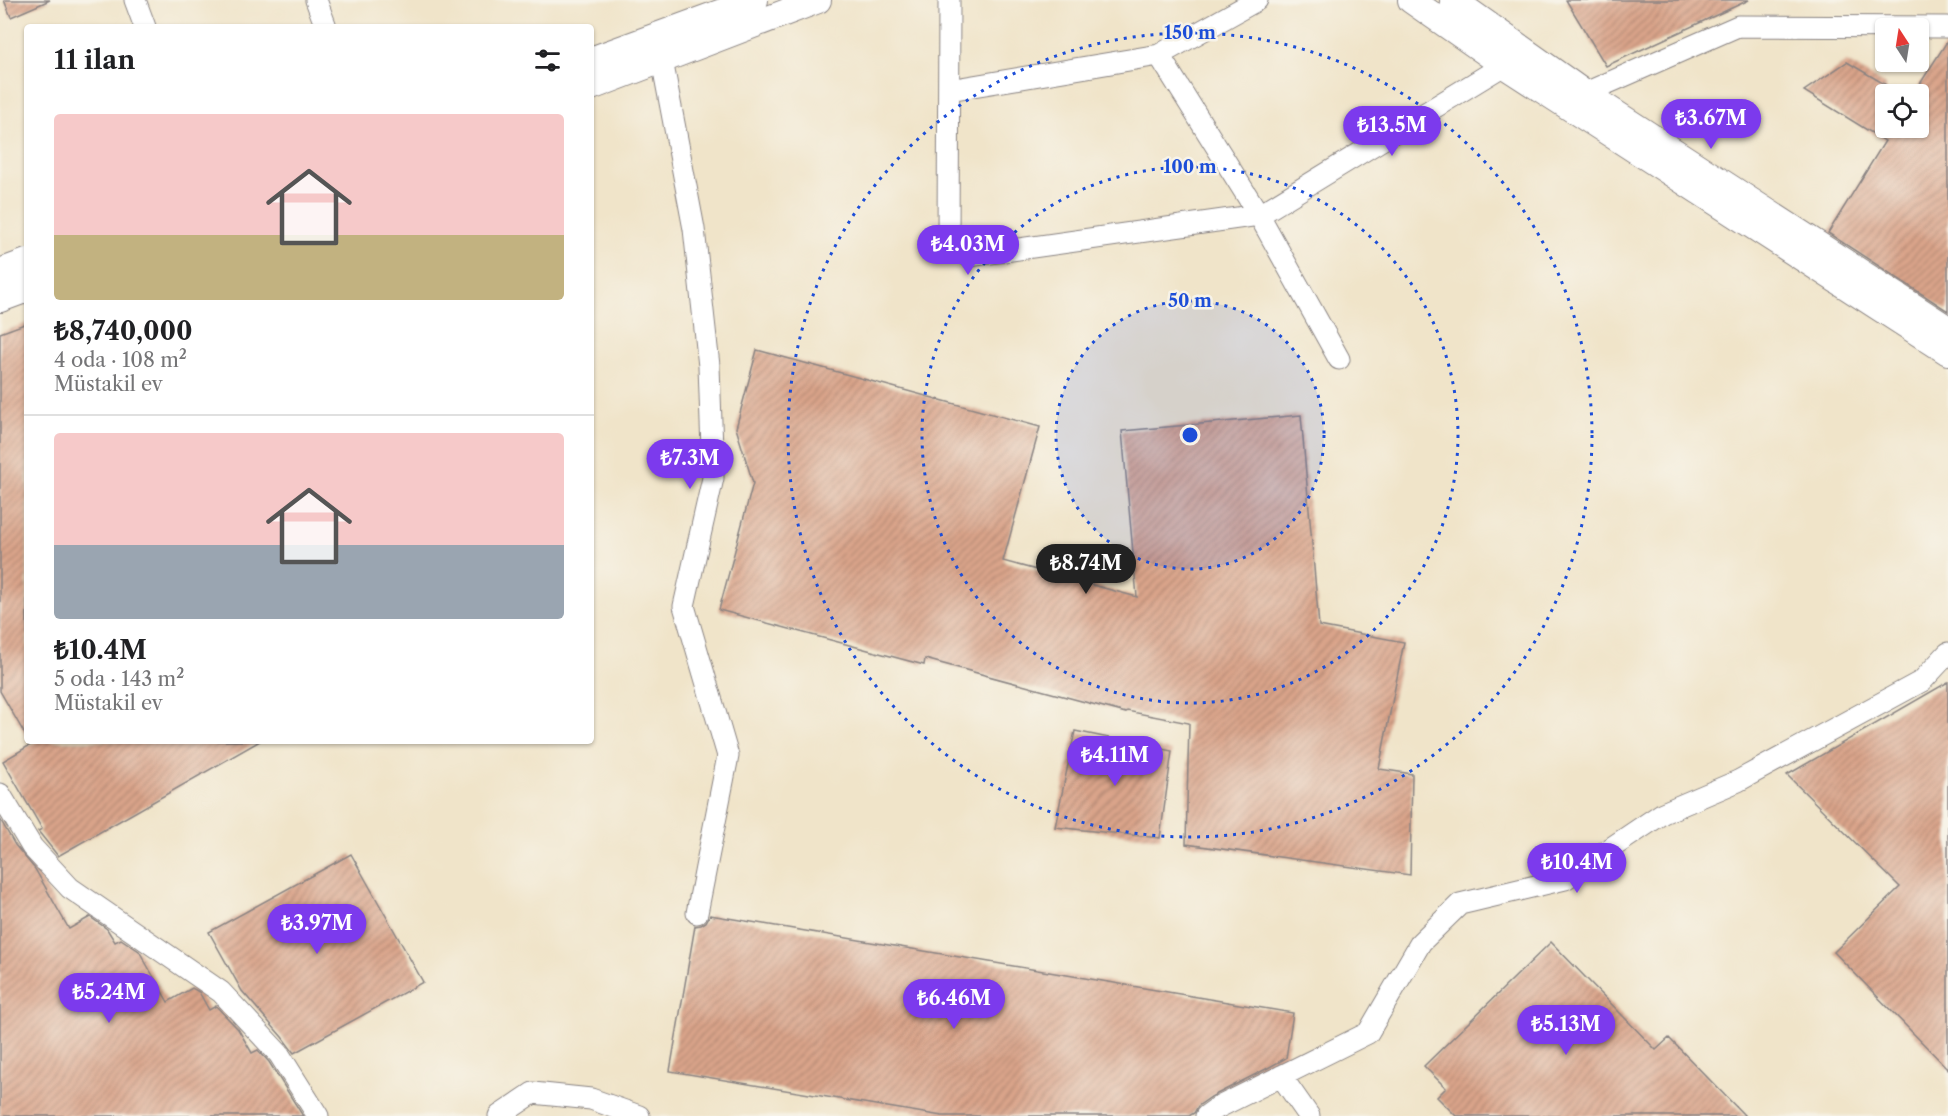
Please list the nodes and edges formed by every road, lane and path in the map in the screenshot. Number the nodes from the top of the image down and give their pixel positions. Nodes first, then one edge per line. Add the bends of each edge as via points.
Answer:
1 (135, 0) edge
2 (316, 0) edge
3 (755, 0) edge
4 (818, 0) edge
5 (949, 0) edge
6 (1257, 0) edge
7 (1411, 0) edge
8 (1453, 0) edge
9 (143, 24) edge
10 (325, 24) edge
11 (1948, 27) edge
12 (1159, 55) junction
13 (594, 59) edge
14 (663, 60) junction
15 (1504, 65) junction
16 (594, 86) edge
17 (949, 90) junction
18 (1573, 98) junction
19 (1259, 215) junction
20 (24, 263) edge
21 (0, 272) edge
22 (1948, 329) edge
23 (1948, 352) edge
24 (1339, 359) dead end
25 (1948, 653) edge
26 (0, 794) edge
27 (697, 913) dead end
28 (1281, 1076) junction
29 (318, 1116) edge
30 (499, 1116) edge
31 (639, 1116) edge
32 (1206, 1116) edge
33 (1310, 1116) edge

1 - 9 street
2 - 10 street
3 - 13 street
4 - 14 street
5 - 17 street
6 - 12 street
7 - 15 street
8 - 18 street
11 - 18 street via 1738,26
12 - 17 street
12 - 19 street
14 - 16 street
14 - 27 street via 694,229 709,366 713,478 684,606 728,756
15 - 18 street
15 - 19 street
17 - 19 street via 948,242 969,256
18 - 22 street
18 - 23 street
19 - 24 street
20 - 21 street
25 - 28 street via 1922,681 1738,782 1663,813 1564,879 1460,904 1421,942 1368,1033
26 - 29 street via 32,846 69,888 221,992 279,1054
28 - 32 street
28 - 33 street
30 - 31 street via 534,1093 591,1099

